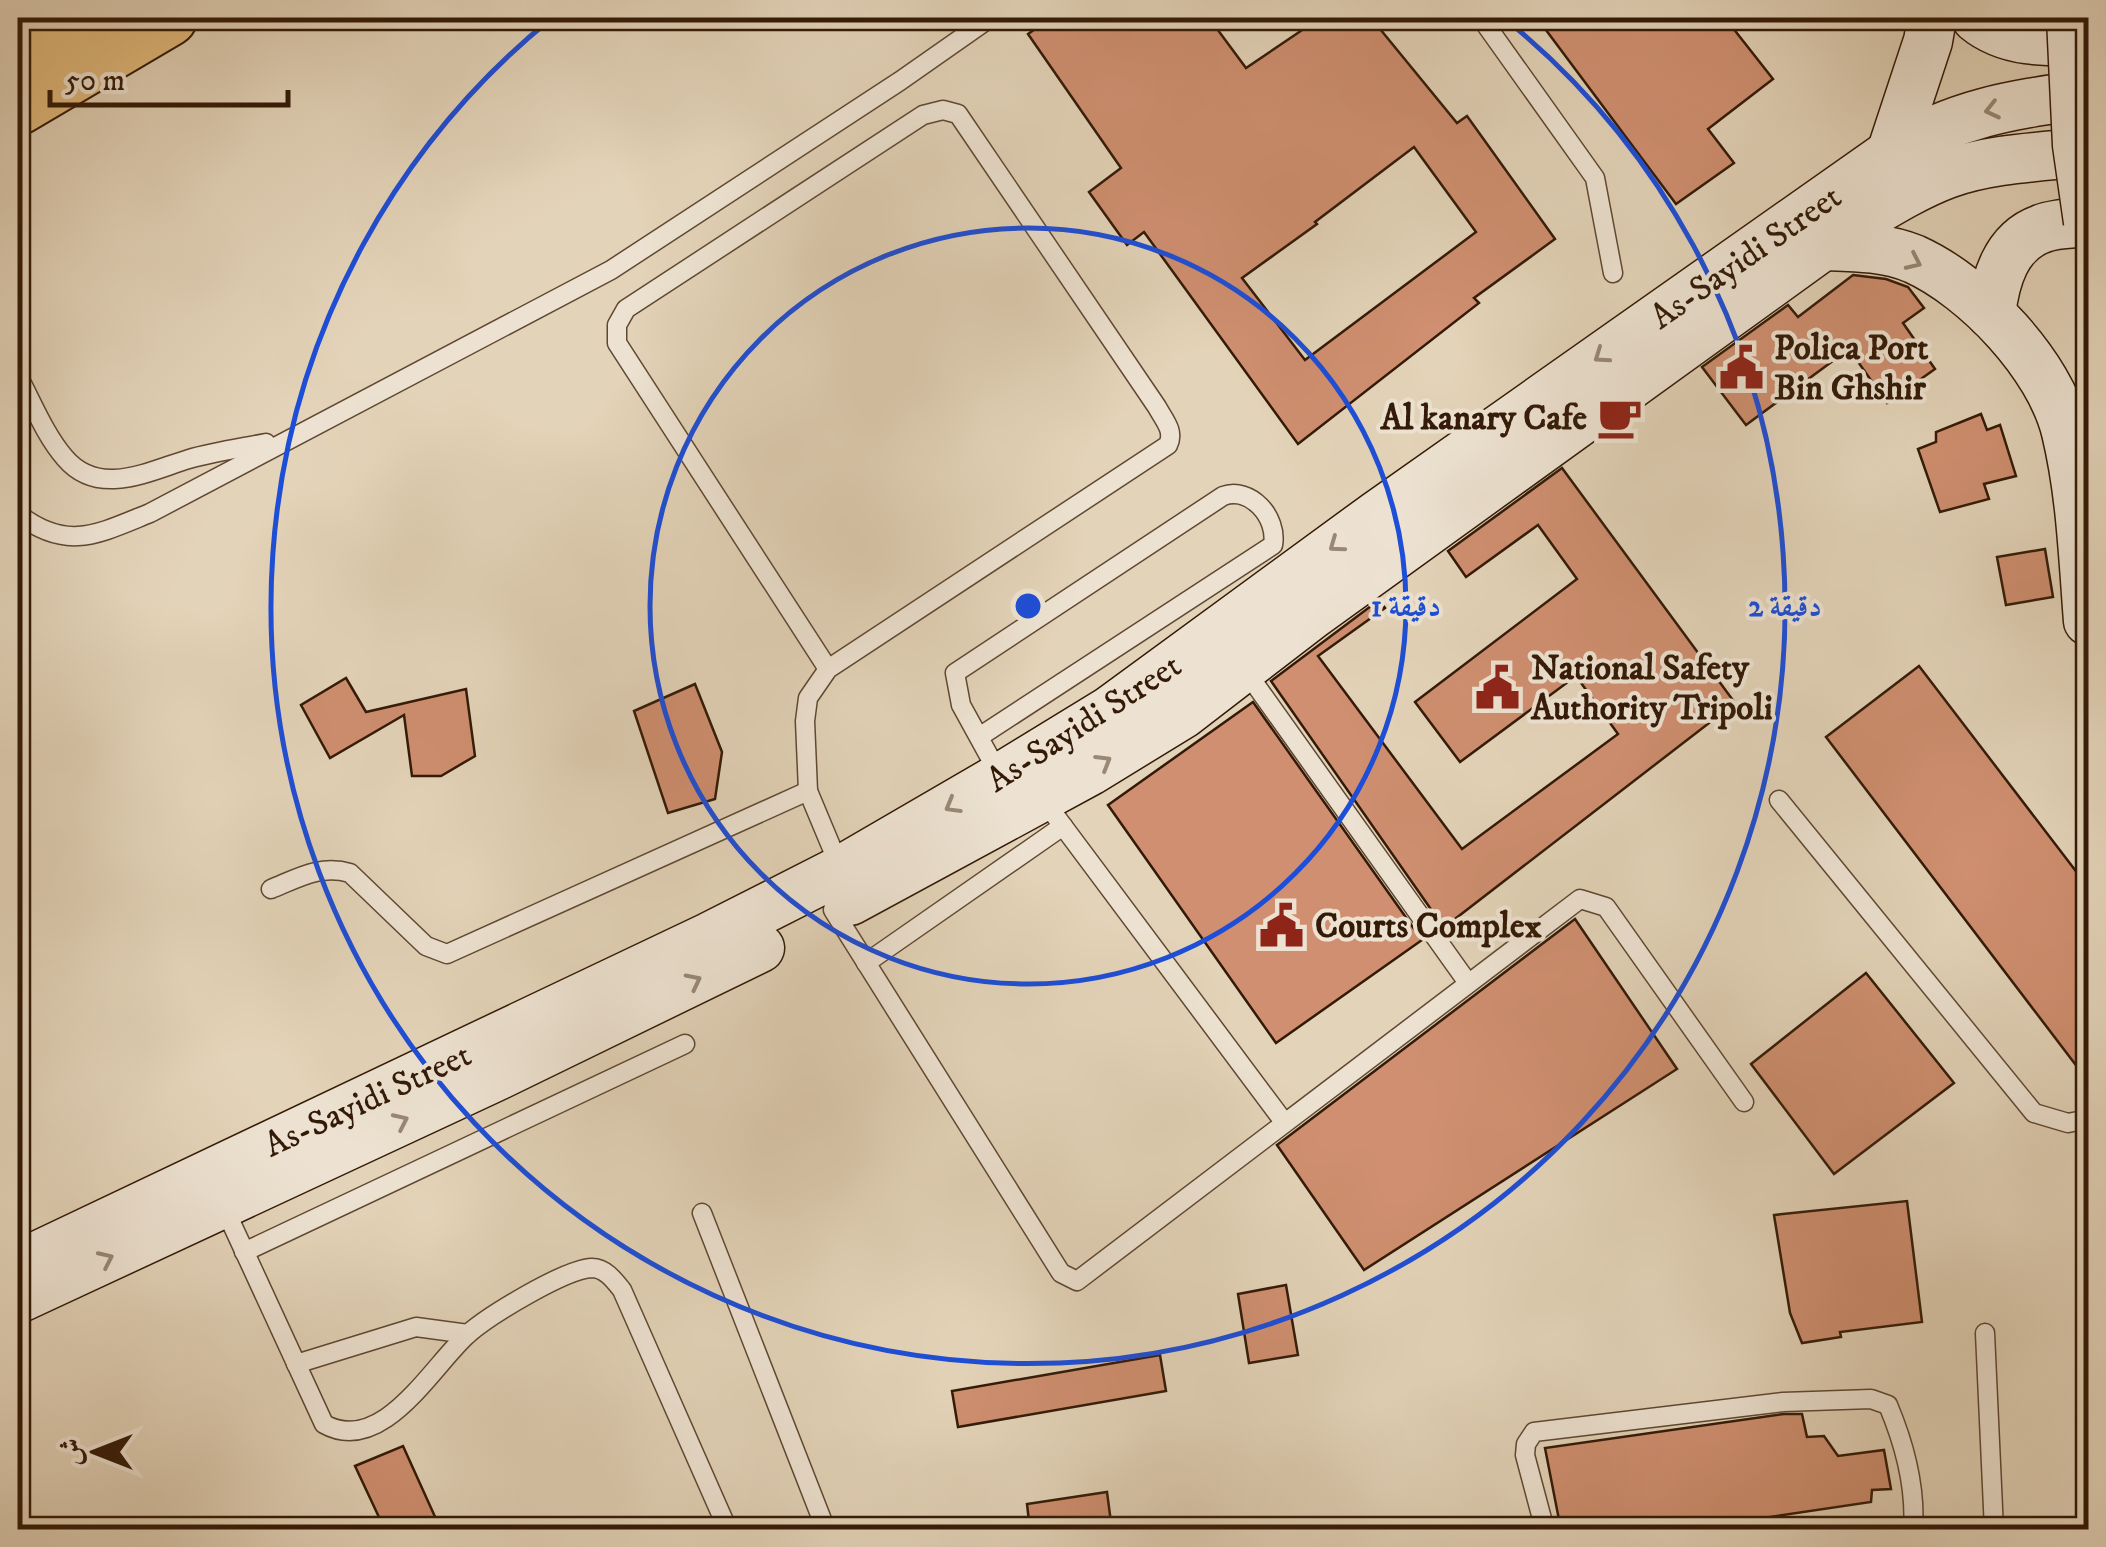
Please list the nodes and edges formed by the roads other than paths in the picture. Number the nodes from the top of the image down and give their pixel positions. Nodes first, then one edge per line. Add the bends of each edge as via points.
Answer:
1 (72, 18) edge
2 (169, 18) edge
3 (990, 18) edge
4 (1481, 18) edge
5 (1932, 18) edge
6 (1976, 18) edge
7 (2071, 18) edge
8 (2088, 41) edge
9 (18, 49) edge
10 (2088, 94) edge
11 (18, 107) edge
12 (2088, 152) edge
13 (1891, 153) junction
14 (2088, 222) edge
15 (1840, 234) junction
16 (1614, 273) dead end
17 (1991, 314) junction
18 (18, 376) edge
19 (286, 439) junction
20 (18, 514) edge
21 (1392, 530) junction
22 (2088, 621) edge
23 (1230, 650) junction
24 (828, 668) junction
25 (1021, 784) junction
26 (808, 791) junction
27 (1779, 800) dead end
28 (271, 888) dead end
29 (837, 890) junction
30 (866, 963) junction
31 (1468, 983) junction
32 (684, 1044) dead end
33 (1744, 1102) dead end
34 (2088, 1119) edge
35 (1284, 1122) junction
36 (223, 1204) junction
37 (702, 1213) dead end
38 (244, 1252) junction
39 (18, 1265) edge
40 (18, 1300) edge
41 (1985, 1333) dead end
42 (468, 1334) junction
43 (296, 1364) junction
44 (728, 1530) edge
45 (826, 1530) edge
46 (1546, 1530) edge
47 (1914, 1530) edge
48 (1994, 1530) edge

1 - 9 highway
2 - 11 highway
3 - 19 lane via 610,270
4 - 16 lane via 1595,178
5 - 13 main road
6 - 8 main road via 2012,36
7 - 14 main road, bridge
10 -> 13 main road, As-Sayidi Street via 1964,117
12 - 15 main road, As-Sayidi Street via 1950,173
13 -> 21 main road, As-Sayidi Street
14 - 17 main road via 2026,236 2003,264
15 -> 17 main road via 1914,260
15 - 21 main road, As-Sayidi Street
17 - 22 main road via 2052,396 2066,429
18 - 19 lane via 64,457 104,479
19 - 20 lane via 102,532 72,538 40,531
21 - 23 main road, As-Sayidi Street
23 - 25 main road, As-Sayidi Street via 1183,714
23 - 31 lane
24 - 24 lane via 1171,439 1157,408 958,114 943,110 923,115 626,309 617,325 617,343
24 - 26 lane via 808,698
25 - 25 lane via 1273,544 1272,526 1252,496 1223,496 955,672 961,705
25 - 29 main road, As-Sayidi Street
25 - 30 lane
25 - 35 lane
26 - 28 lane via 448,954 426,946 350,874 335,868
26 - 29 lane
27 - 34 lane via 2034,1113 2068,1123
29 - 30 lane
36 -> 29 main road, As-Sayidi Street via 682,987
29 - 39 main road, As-Sayidi Street via 709,937
30 - 35 lane via 1068,1279 1078,1281
31 - 33 lane via 1580,899 1606,907
31 - 35 lane
32 - 38 lane
36 - 38 lane
40 -> 36 main road, As-Sayidi Street
37 - 45 lane
38 - 43 lane
41 - 48 lane
42 - 43 lane via 416,1327
42 - 43 lane via 416,1395 350,1432 324,1424
42 - 44 lane via 566,1274 595,1268 610,1275
46 - 47 lane via 1525,1455 1534,1432 1783,1402 1872,1399 1888,1405 1901,1437

